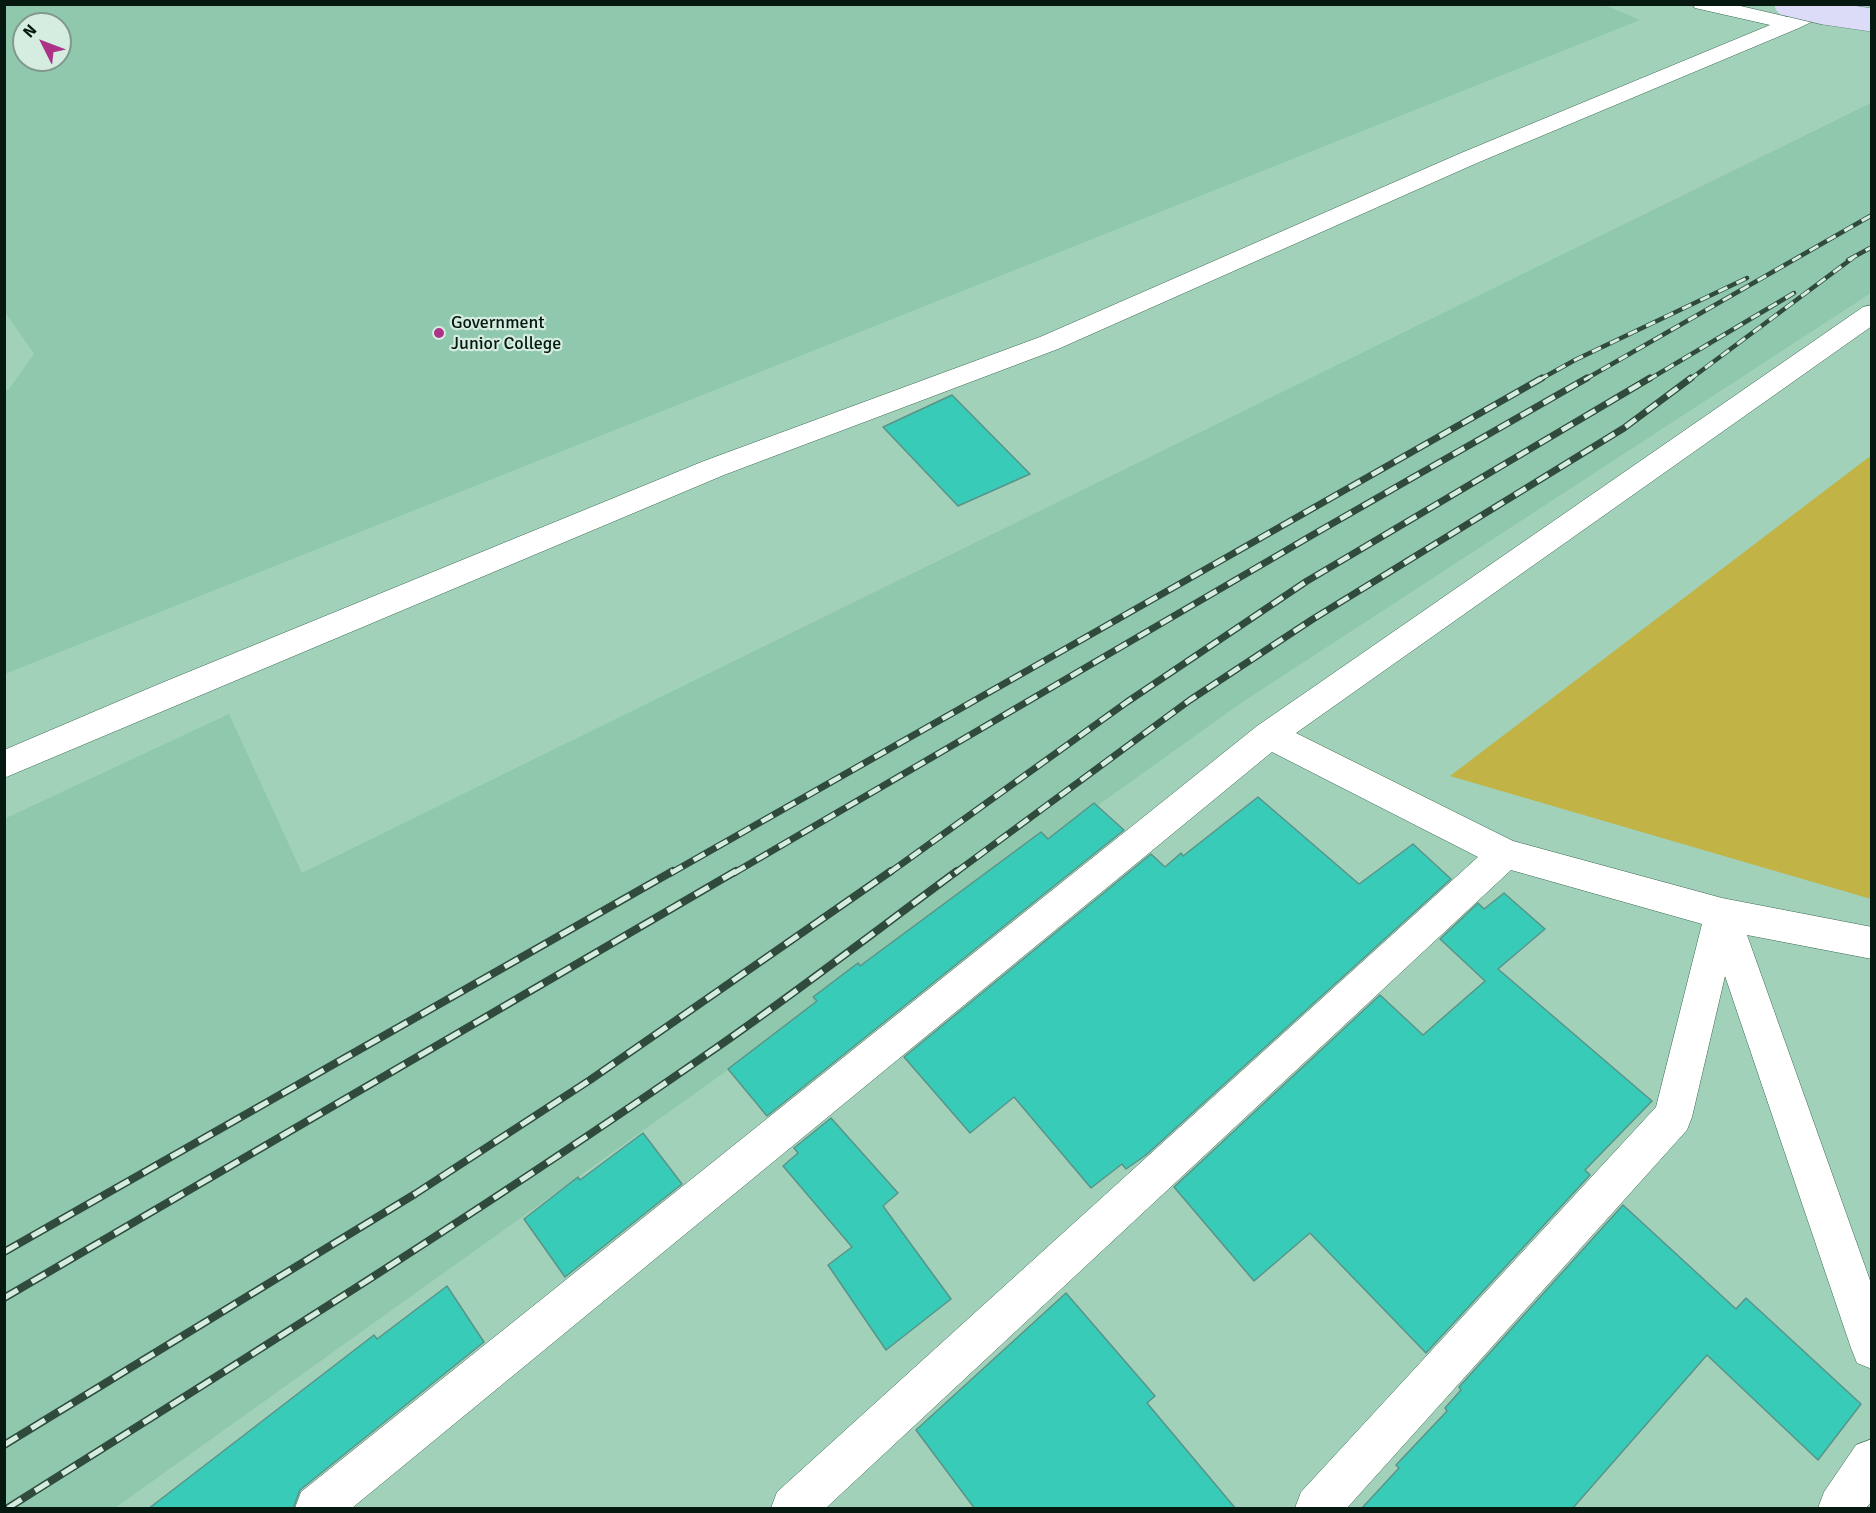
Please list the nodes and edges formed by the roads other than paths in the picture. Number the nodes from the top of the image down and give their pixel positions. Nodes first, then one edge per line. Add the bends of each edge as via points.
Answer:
1 (1702, 4) edge
2 (1833, 4) edge
3 (1789, 14) edge
4 (1872, 20) edge
5 (1872, 313) edge
6 (1269, 735) junction
7 (4, 765) edge
8 (1505, 854) junction
9 (1722, 914) junction
10 (1872, 943) edge
11 (1872, 1348) edge
12 (1872, 1461) edge
13 (317, 1509) edge
14 (793, 1509) edge
15 (1317, 1509) edge
16 (1839, 1509) edge

1 - 3 street
2 - 3 street
3 - 4 main road, bridge via 1824,13
3 - 7 street via 1049,343 714,468
5 - 6 street
6 - 8 street
6 - 13 street
8 - 9 street
8 - 14 street
9 - 10 street
9 - 11 street
9 - 15 street via 1673,1117
12 - 16 street

